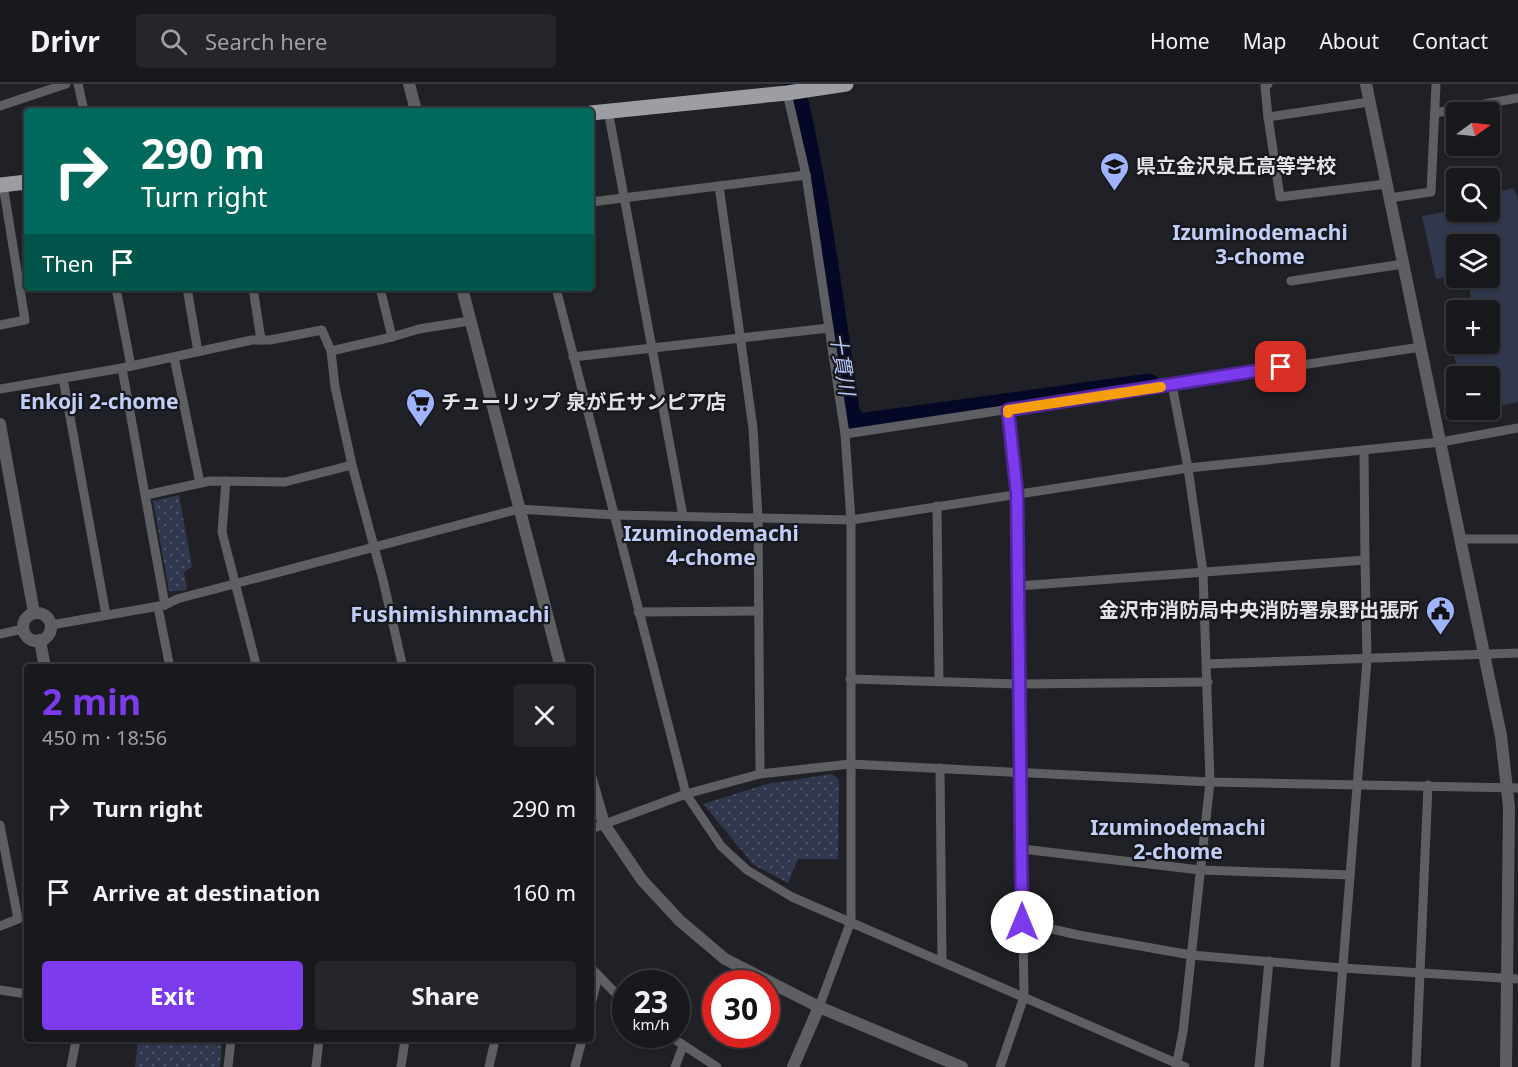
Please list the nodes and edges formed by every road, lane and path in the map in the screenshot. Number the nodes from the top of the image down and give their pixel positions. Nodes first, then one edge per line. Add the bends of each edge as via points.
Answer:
1 (66, 84) edge
2 (78, 84) edge
3 (409, 84) edge
4 (846, 84) edge
5 (1268, 84) edge
6 (1366, 84) edge
7 (1436, 84) edge
8 (793, 92) junction
9 (1518, 98) edge
10 (1369, 102) junction
11 (0, 106) edge
12 (83, 108) edge
13 (415, 108) edge
14 (608, 110) junction
15 (594, 112) edge
16 (1435, 112) junction
17 (1268, 117) junction
18 (806, 175) junction
19 (24, 182) edge
20 (1386, 184) junction
21 (1, 186) edge
22 (719, 186) junction
23 (624, 198) junction
24 (1389, 198) junction
25 (594, 202) edge
26 (1403, 264) junction
27 (1291, 280) dead end
28 (116, 291) edge
29 (188, 291) edge
30 (253, 291) edge
31 (381, 291) edge
32 (463, 291) edge
33 (557, 291) edge
34 (469, 321) junction
35 (0, 325) edge
36 (829, 328) junction
37 (392, 337) junction
38 (739, 338) junction
39 (261, 340) junction
40 (1421, 347) junction
41 (652, 348) junction
42 (331, 351) junction
43 (198, 352) junction
44 (174, 357) junction
45 (573, 357) junction
46 (127, 367) junction
47 (63, 378) junction
48 (1172, 385) junction
49 (0, 389) edge
50 (1008, 410) junction
51 (0, 424) edge
52 (1518, 428) edge
53 (845, 434) junction
54 (1441, 442) junction
55 (1364, 451) junction
56 (352, 465) junction
57 (1188, 468) junction
58 (226, 481) junction
59 (200, 483) junction
60 (1017, 494) junction
61 (146, 495) junction
62 (937, 506) junction
63 (519, 509) junction
64 (615, 515) junction
65 (683, 516) junction
66 (758, 518) junction
67 (851, 520) junction
68 (1462, 539) junction
69 (1518, 539) edge
70 (374, 547) junction
71 (1365, 560) junction
72 (1203, 572) junction
73 (235, 584) junction
74 (1018, 586) junction
75 (162, 606) junction
76 (759, 611) junction
77 (638, 612) junction
78 (34, 613) junction
79 (106, 615) junction
80 (51, 625) junction
81 (23, 630) junction
82 (0, 634) edge
83 (40, 640) junction
84 (1518, 653) edge
85 (1485, 654) junction
86 (1366, 660) junction
87 (44, 664) edge
88 (169, 664) edge
89 (256, 664) edge
90 (402, 664) edge
91 (560, 664) edge
92 (1207, 664) junction
93 (850, 680) junction
94 (939, 681) junction
95 (1208, 682) junction
96 (1021, 684) junction
97 (850, 764) junction
98 (940, 768) junction
99 (1021, 771) junction
100 (760, 774) junction
101 (1210, 782) junction
102 (1428, 785) junction
103 (1357, 786) junction
104 (1512, 788) edge
105 (594, 789) edge
106 (686, 794) junction
107 (604, 824) junction
108 (0, 825) edge
109 (594, 827) edge
110 (1022, 849) junction
111 (1200, 870) junction
112 (1350, 875) junction
113 (23, 918) edge
114 (851, 921) junction
115 (1022, 922) junction
116 (0, 926) edge
117 (1191, 955) junction
118 (942, 961) junction
119 (1269, 961) junction
120 (1342, 968) junction
121 (594, 971) edge
122 (1420, 972) junction
123 (598, 976) junction
124 (1512, 979) edge
125 (0, 990) edge
126 (612, 990) edge
127 (24, 993) edge
128 (594, 993) edge
129 (1024, 997) junction
130 (819, 1007) junction
131 (76, 1042) edge
132 (231, 1042) edge
133 (320, 1042) edge
134 (405, 1042) edge
135 (495, 1042) edge
136 (582, 1042) edge
137 (682, 1048) edge
138 (686, 1048) edge
139 (1179, 1066) edge
140 (71, 1067) edge
141 (228, 1067) edge
142 (316, 1067) edge
143 (401, 1067) edge
144 (489, 1067) edge
145 (576, 1067) edge
146 (675, 1067) edge
147 (717, 1067) edge
148 (793, 1067) edge
149 (962, 1067) edge
150 (1000, 1067) edge
151 (1259, 1067) edge
152 (1335, 1067) edge
153 (1416, 1067) edge
154 (1506, 1067) edge

1 - 11 street
2 - 12 street
3 - 13 street
4 - 8 main road
5 - 17 street
6 - 10 street
7 - 16 street
8 - 14 main road
8 - 18 street
9 - 16 street
10 - 17 street
10 - 20 street
14 - 15 main road
14 - 23 street
16 - 24 street via 1431,192
17 - 20 street via 1280,197
18 - 22 street
18 - 36 street
19 - 21 main road
20 - 24 street
21 - 35 street via 25,320
22 - 23 street
22 - 38 street
23 - 25 street
23 - 41 street
24 - 26 street
26 - 27 street
26 - 40 street
28 - 46 street
29 - 43 street
30 - 39 street
31 - 37 street
32 - 34 street
33 - 45 street
34 - 37 street
34 - 63 street
36 - 38 street
36 - 53 street
37 - 42 street
38 - 41 street
38 - 66 street via 753,428
39 - 42 street via 322,330
39 - 43 street
40 - 48 street
40 - 54 street
41 - 45 street
41 - 65 street
42 - 56 street
43 - 44 street
44 - 46 street
44 - 59 street
45 - 64 street
46 - 47 street
46 - 61 street
47 - 49 street
47 - 79 street
48 - 50 street
48 - 57 street
50 - 53 street
50 - 60 street
51 - 78 street
52 - 54 street
53 - 67 street
54 - 55 street
54 - 68 street
55 - 57 street
55 - 71 street
56 - 58 street via 285,482
56 - 70 street
57 - 60 street
57 - 72 street
58 - 59 street
58 - 73 street via 222,532
59 - 61 street
60 - 62 street
60 - 74 street
61 - 75 street
62 - 67 street
62 - 94 street
63 - 64 street
63 - 70 street
63 - 91 street
64 - 65 street
64 - 77 street
65 - 66 street
66 - 67 street
66 - 76 street
67 - 93 street
68 - 69 street
68 - 85 street
70 - 73 street
70 - 90 street
71 - 72 street
71 - 86 street
72 - 74 street
72 - 92 street
73 - 75 street
73 - 89 street
74 - 96 street
75 - 79 street
75 - 88 street
76 - 77 street
76 - 100 street
77 - 106 street
78 - 80 street via 47,616
78 - 81 street via 26,617
79 - 80 street
80 - 83 street via 48,636
81 - 82 street
81 - 83 street via 32,640
83 - 87 street
84 - 85 street
85 - 86 street
85 - 104 street
86 - 92 street
86 - 103 street
92 - 95 street
93 - 94 street
93 - 97 street
94 - 96 street
95 - 96 street
95 - 101 street
96 - 99 street
97 - 98 street
97 - 100 street
97 - 114 street
98 - 99 street
98 - 118 street
99 - 101 street
99 - 110 street
100 - 106 street
101 - 103 street
101 - 111 street
102 - 103 street
102 - 104 street
102 - 122 street
103 - 112 street
104 - 124 street
105 - 107 street
106 - 107 street
106 - 114 street via 721,846 747,870 792,897
107 - 109 street
107 - 130 street via 642,880 725,959
108 - 113 street
110 - 111 street
110 - 115 street
111 - 112 street
111 - 117 street
112 - 120 street
113 - 116 street
114 - 118 street
114 - 130 street
115 - 117 street
115 - 129 street
117 - 119 street
117 - 139 street
118 - 129 street
119 - 120 street
119 - 151 street
120 - 122 street
120 - 152 street
121 - 123 street
122 - 124 street
122 - 153 street
123 - 126 street
123 - 128 street
124 - 154 street
125 - 127 street
129 - 139 street
129 - 150 street
130 - 148 street
130 - 149 street
131 - 140 street
132 - 141 street
133 - 142 street
134 - 143 street
135 - 144 street
136 - 145 street
137 - 146 street
138 - 147 street

